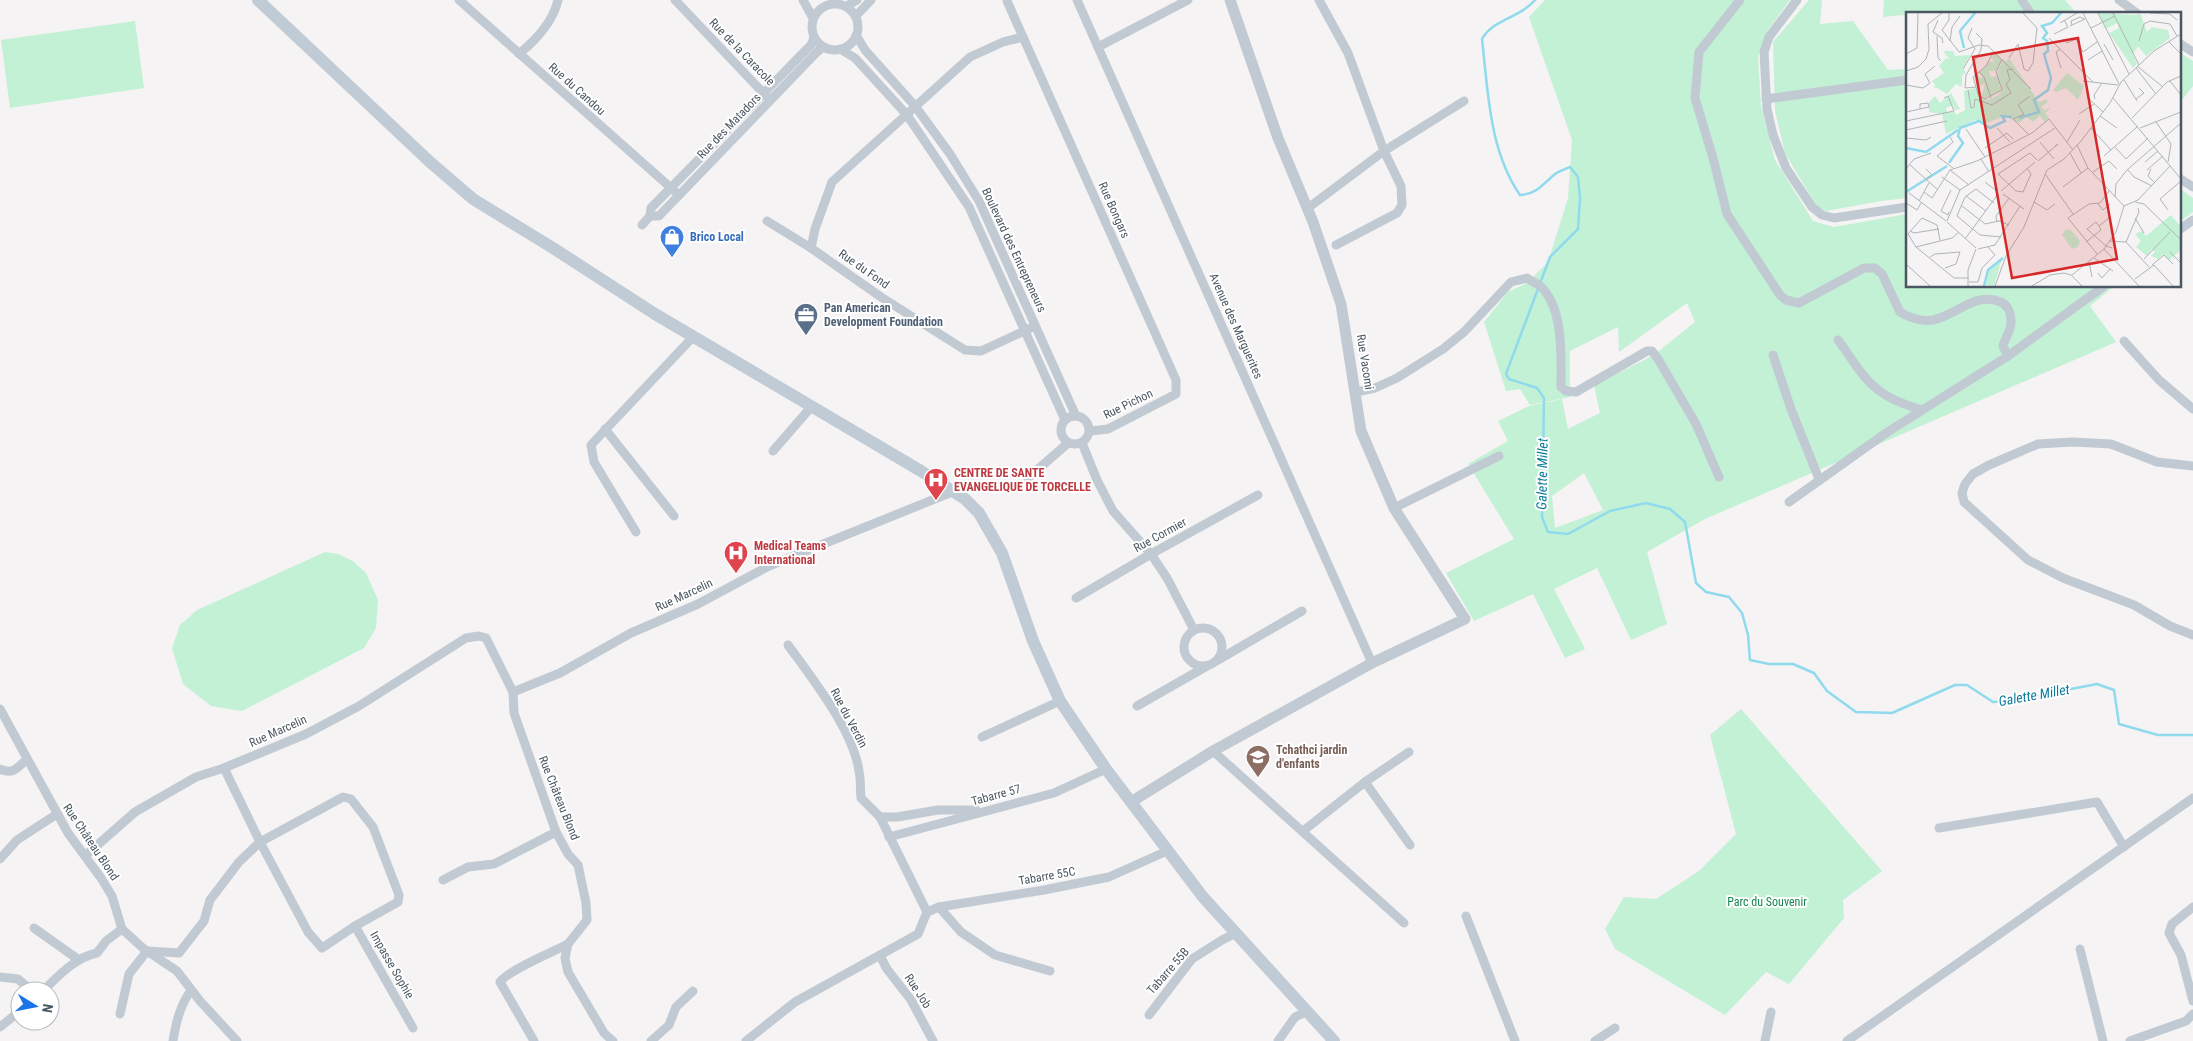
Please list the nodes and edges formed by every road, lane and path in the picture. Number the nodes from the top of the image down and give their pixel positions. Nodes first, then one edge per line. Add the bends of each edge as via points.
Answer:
1 (258, 0) edge
2 (459, 0) edge
3 (558, 0) edge
4 (675, 0) edge
5 (803, 0) edge
6 (857, 0) edge
7 (871, 0) edge
8 (1077, 0) edge
9 (1188, 0) edge
10 (1230, 0) edge
11 (1319, 0) edge
12 (1740, 0) edge
13 (1797, 0) edge
14 (2022, 0) edge
15 (2119, 0) edge
16 (1007, 1) edge
17 (828, 2) edge
18 (847, 6) junction
19 (2030, 12) edge
20 (2135, 12) edge
21 (856, 16) junction
22 (813, 18) junction
23 (856, 35) junction
24 (1023, 37) junction
25 (814, 38) junction
26 (2180, 44) edge
27 (823, 47) junction
28 (1098, 47) junction
29 (840, 49) junction
30 (2193, 52) edge
31 (519, 54) junction
32 (1906, 80) edge
33 (767, 97) junction
34 (1766, 99) junction
35 (1464, 101) dead end
36 (915, 106) junction
37 (907, 115) junction
38 (1384, 151) junction
39 (2180, 179) edge
40 (671, 187) junction
41 (2193, 187) edge
42 (680, 195) junction
43 (1906, 207) edge
44 (1308, 208) junction
45 (650, 216) junction
46 (2193, 220) edge
47 (767, 221) dead end
48 (642, 225) dead end
49 (2180, 229) edge
50 (1336, 245) dead end
51 (811, 248) junction
52 (2101, 288) edge
53 (1035, 326) junction
54 (1024, 331) junction
55 (693, 337) junction
56 (1838, 340) dead end
57 (2124, 341) dead end
58 (1773, 355) dead end
59 (2008, 356) junction
60 (1356, 392) junction
61 (1176, 394) joint
62 (812, 406) junction
63 (2193, 408) edge
64 (1921, 410) junction
65 (1076, 416) junction
66 (1065, 420) junction
67 (605, 429) junction
68 (1090, 431) junction
69 (1068, 443) junction
70 (1082, 443) junction
71 (773, 451) dead end
72 (1499, 456) dead end
73 (2193, 466) edge
74 (1719, 477) dead end
75 (1028, 478) dead end
76 (1819, 479) junction
77 (952, 492) junction
78 (1258, 495) dead end
79 (1789, 502) dead end
80 (1394, 508) junction
81 (674, 516) dead end
82 (636, 532) dead end
83 (1151, 554) junction
84 (1076, 598) dead end
85 (1302, 611) dead end
86 (1194, 630) junction
87 (2193, 635) edge
88 (486, 638) joint
89 (1220, 640) junction
90 (788, 645) dead end
91 (1236, 649) junction
92 (1187, 658) junction
93 (1218, 660) junction
94 (1372, 663) junction
95 (1207, 666) junction
96 (1187, 677) junction
97 (513, 692) junction
98 (1060, 701) junction
99 (1136, 706) dead end
100 (0, 709) edge
101 (982, 737) dead end
102 (1213, 751) junction
103 (1410, 752) dead end
104 (26, 760) junction
105 (224, 768) junction
106 (1106, 768) junction
107 (0, 769) edge
108 (1365, 782) junction
109 (2193, 798) edge
110 (1131, 802) junction
111 (986, 810) junction
112 (57, 814) junction
113 (880, 817) junction
114 (1939, 828) dead end
115 (1303, 831) junction
116 (556, 832) junction
117 (889, 837) junction
118 (260, 842) junction
119 (1410, 845) dead end
120 (2124, 847) junction
121 (1167, 851) junction
122 (85, 856) junction
123 (0, 859) edge
124 (443, 880) dead end
125 (2193, 907) edge
126 (939, 908) junction
127 (928, 912) junction
128 (1466, 916) dead end
129 (1404, 923) dead end
130 (355, 926) junction
131 (34, 928) dead end
132 (122, 929) junction
133 (1236, 933) junction
134 (568, 944) junction
135 (2080, 949) dead end
136 (147, 951) junction
137 (880, 956) junction
138 (79, 960) junction
139 (1050, 972) dead end
140 (0, 977) edge
141 (20, 981) edge
142 (52, 981) edge
143 (191, 990) junction
144 (693, 991) dead end
145 (2193, 1001) edge
146 (1306, 1012) junction
147 (1771, 1012) dead end
148 (120, 1014) dead end
149 (2193, 1014) edge
150 (1149, 1015) dead end
151 (10, 1019) edge
152 (0, 1027) edge
153 (413, 1028) dead end
154 (1615, 1028) dead end
155 (173, 1041) edge
156 (237, 1041) edge
157 (534, 1041) edge
158 (613, 1041) edge
159 (651, 1041) edge
160 (746, 1041) edge
161 (933, 1041) edge
162 (1278, 1041) edge
163 (1334, 1041) edge
164 (1515, 1041) edge
165 (1595, 1041) edge
166 (1765, 1041) edge
167 (1846, 1041) edge
168 (2103, 1041) edge
169 (2130, 1041) edge

1 - 55 main road via 473,199
2 - 31 street, Rue du Candou
3 - 31 street via 555,12 533,42
4 - 33 street, Rue de la Caracole
5 - 22 street
6 - 18 street
7 - 21 street
8 - 28 street, Avenue des Marguerites
9 - 28 street
10 - 44 street, Rue Vacomi via 1278,138
11 - 38 street via 1348,53
12 - 59 street via 1699,52 1695,98 1727,214 1780,295 1799,303 1864,268 1875,268 1882,274 1900,312 1906,316 1934,320 1984,298 2004,303 2012,323 2004,346
13 - 34 street via 1769,37 1764,52
14 - 19 street
15 - 20 street
16 - 24 street, Rue Bongars
17 - 18 street
17 - 22 street
18 - 21 street
21 - 23 street
22 - 25 street
23 - 29 street via 850,44
23 - 36 street, Boulevard des Entrepreneurs via 865,50
24 - 36 street via 970,57
24 - 61 street, Rue Bongars via 1176,380
25 - 27 street
25 - 33 street, Rue des Matadors
26 - 30 street
27 - 29 street
27 - 33 street, Rue des Matadors
28 - 94 street, Avenue des Marguerites
29 - 37 street, Boulevard des Entrepreneurs via 855,58
31 - 40 street, Rue du Candou
32 - 34 street
33 - 40 street, Rue des Matadors
33 - 42 street, Rue des Matadors
34 - 43 street via 1779,154 1812,208 1834,218
35 - 38 street
36 - 37 street
36 - 53 street, Boulevard des Entrepreneurs via 980,201
37 - 51 street via 832,182
37 - 54 street, Boulevard des Entrepreneurs via 969,207
38 - 44 street
38 - 50 street via 1400,186 1402,205 1397,213
39 - 41 street
40 - 42 street, Rue du Candou
40 - 45 street, Rue des Matadors via 651,208
42 - 45 street, Rue des Matadors via 659,216
44 - 60 street, Rue Vacomi via 1341,304
45 - 48 street, Rue des Matadors
46 - 49 street
47 - 51 street, Rue du Fond
51 - 54 street, Rue du Fond via 965,350 981,351
52 - 59 street
53 - 54 street, Rue du Fond
53 - 65 street, Boulevard des Entrepreneurs
54 - 66 street, Boulevard des Entrepreneurs
55 - 62 main road
55 - 67 street
56 - 64 street via 1880,392
57 - 63 street via 2159,380
58 - 76 street
59 - 64 street
60 - 74 street via 1397,378 1443,349 1464,332 1511,282 1527,278 1540,286 1551,301 1558,322 1561,386 1566,391 1576,392 1648,350 1652,351 1696,424
60 - 80 street, Rue Vacomi via 1361,431
61 - 68 street, Rue Pichon via 1108,429
62 - 71 street
62 - 77 main road
64 - 76 street
65 - 66 street
65 - 68 street via 1087,421
66 - 69 street via 1061,433
67 - 81 street
67 - 82 street via 590,449 594,462
68 - 70 street
69 - 70 street
69 - 75 street
70 - 83 street via 1113,511
72 - 80 street
73 - 87 street via 2157,462 2111,444 2038,444 1973,474 1962,493 1964,502 2028,560 2063,578 2134,605
76 - 79 street
77 - 97 street, Rue Marcelin via 769,566 698,604 631,633 560,673
77 - 98 main road via 979,513 992,533
78 - 83 street, Rue Cormier
80 - 94 street, Rue Vacomi via 1465,619
83 - 84 street, Rue Cormier
83 - 86 street via 1182,603
85 - 91 street
86 - 89 street via 1210,629
86 - 92 street via 1184,642
88 - 97 street, Rue Château Blond
88 - 105 street, Rue Marcelin via 466,638 359,706 306,734
89 - 91 street
89 - 93 street
90 - 113 street, Rue du Verdin via 837,718 859,769 861,798
91 - 93 street
92 - 95 street
92 - 96 street
93 - 95 street
94 - 102 street
95 - 96 street
96 - 99 street
97 - 116 street, Rue Château Blond via 514,713
98 - 101 street
98 - 106 main road
100 - 104 street, Rue Château Blond
102 - 110 street
102 - 115 street
103 - 108 street
104 - 107 street via 14,771 8,773
104 - 112 street, Rue Château Blond
105 - 118 street, Impasse Sophie
105 - 122 street, Rue Marcelin via 196,777 135,812
106 - 110 main road
106 - 111 street, Tabarre 57 via 1054,793
108 - 115 street
108 - 119 street
109 - 120 street
110 - 121 main road
111 - 113 street via 938,810
111 - 117 street, Tabarre 57
112 - 122 street, Rue Château Blond
112 - 123 street via 17,840
113 - 117 street, Rue du Verdin
114 - 120 street via 2097,802
115 - 129 street
116 - 124 street via 494,864 468,867
116 - 134 street, Rue Château Blond via 578,865 586,903 587,920
117 - 127 street, Rue du Verdin
118 - 130 street, Impasse Sophie via 308,932 322,948
118 - 130 street via 342,797 351,799 373,827 400,895 398,902
118 - 136 street via 239,862 216,892 207,907 204,922 179,952
120 - 167 street
121 - 126 street, Tabarre 55C via 1109,877
121 - 133 main road
122 - 132 street, Rue Château Blond via 112,896
125 - 145 street via 2172,924 2169,933 2181,955
126 - 127 street, Tabarre 55C
126 - 139 street via 961,932 995,955
127 - 137 street via 918,934
128 - 164 street
130 - 153 street, Impasse Sophie
131 - 138 street
132 - 136 street
132 - 138 street via 97,953
133 - 146 main road
133 - 150 street, Tabarre 55B via 1192,959
134 - 157 street via 502,978 500,982
134 - 158 street via 565,958 568,972 604,1033
135 - 168 street
136 - 143 street via 177,971
136 - 148 street via 129,974
137 - 160 street via 795,1002
137 - 161 street, Rue Job via 911,1000
138 - 142 street
140 - 141 street
143 - 155 street via 176,1021
143 - 156 street
144 - 159 street via 676,1007 669,1025
146 - 162 street via 1295,1017
146 - 163 main road
147 - 166 street
149 - 169 street via 2186,1021
151 - 152 street
154 - 165 street

